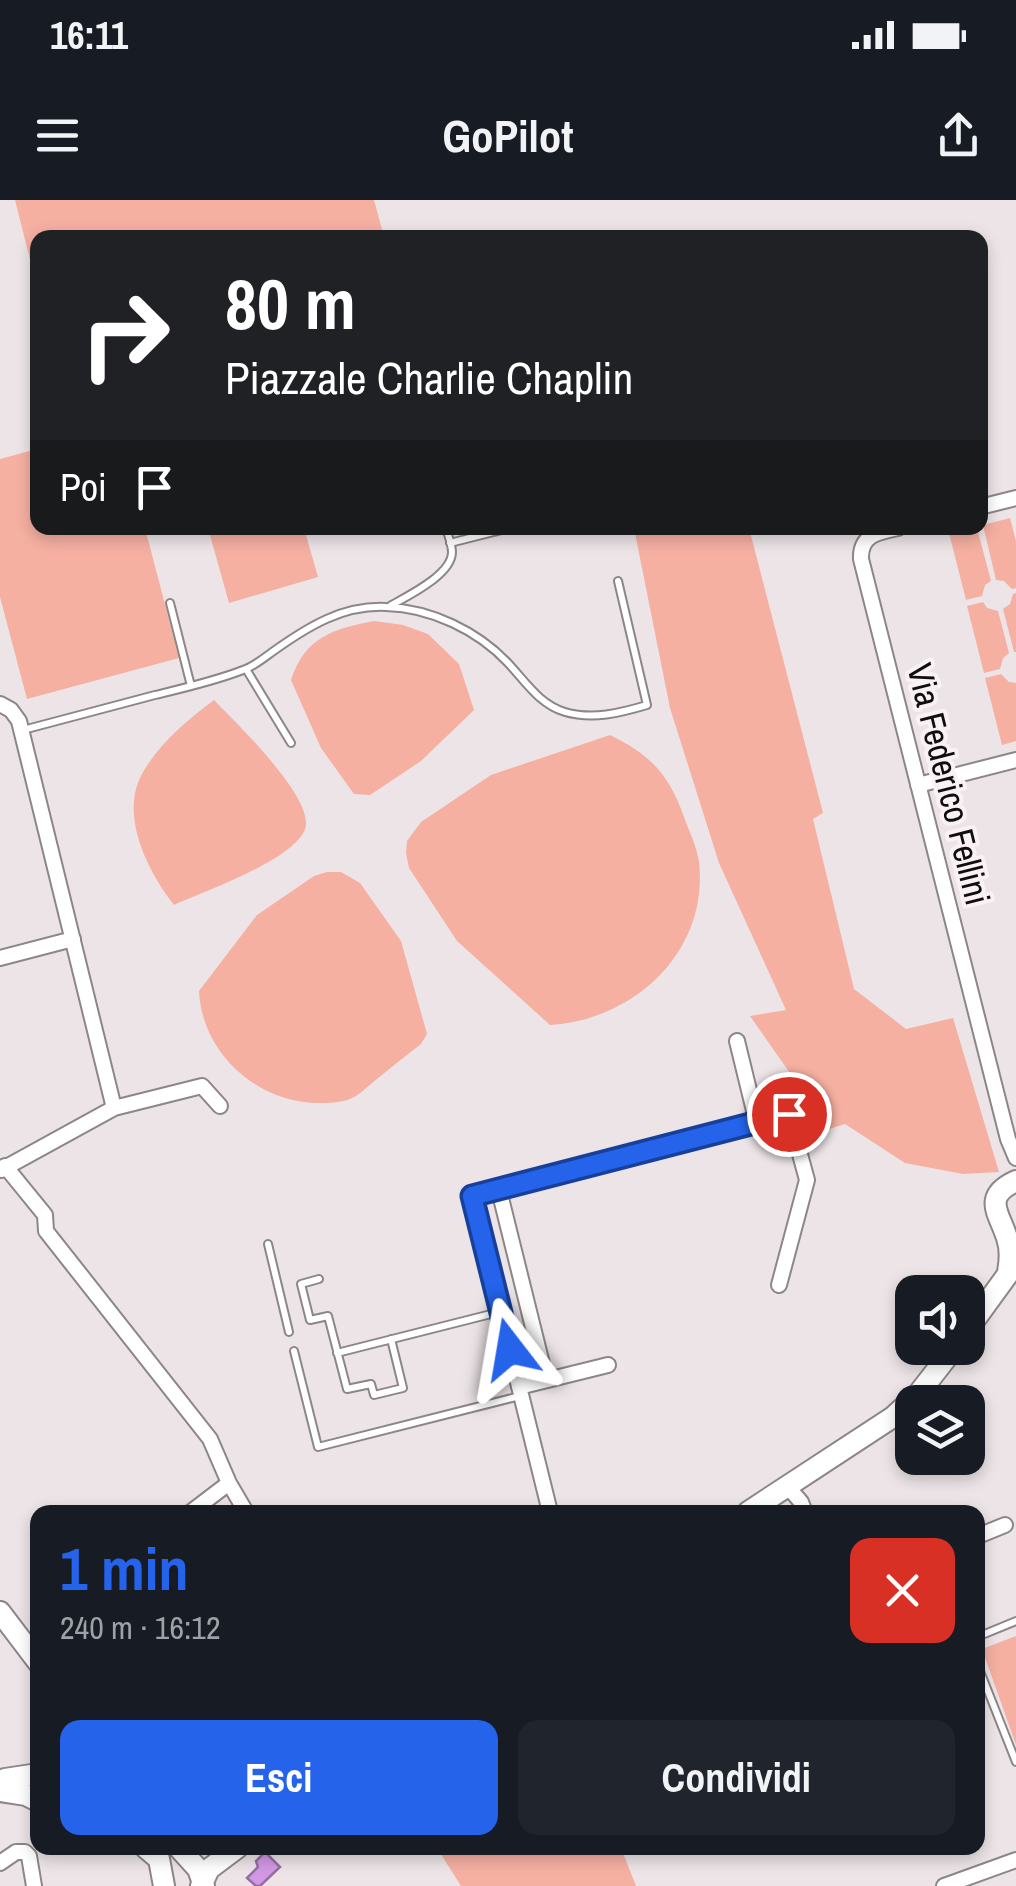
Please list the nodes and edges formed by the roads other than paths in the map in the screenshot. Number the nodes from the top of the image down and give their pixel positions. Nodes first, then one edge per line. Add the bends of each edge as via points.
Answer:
1 (1016, 498) edge
2 (988, 505) edge
3 (448, 535) edge
4 (483, 535) edge
5 (871, 535) edge
6 (450, 544) junction
7 (618, 581) dead end
8 (170, 603) dead end
9 (389, 606) junction
10 (246, 669) junction
11 (192, 686) junction
12 (0, 704) edge
13 (22, 730) junction
14 (291, 743) dead end
15 (1016, 760) edge
16 (918, 785) junction
17 (73, 939) junction
18 (0, 958) edge
19 (736, 1042) dead end
20 (220, 1106) dead end
21 (114, 1108) junction
22 (758, 1123) junction
23 (1008, 1139) junction
24 (1016, 1158) edge
25 (3, 1168) edge
26 (1008, 1186) edge
27 (499, 1190) junction
28 (1009, 1230) edge
29 (268, 1244) dead end
30 (1012, 1267) edge
31 (319, 1279) dead end
32 (779, 1284) dead end
33 (985, 1305) edge
34 (500, 1312) junction
35 (289, 1332) dead end
36 (391, 1340) junction
37 (294, 1351) dead end
38 (337, 1352) junction
39 (608, 1365) dead end
40 (941, 1365) edge
41 (546, 1380) junction
42 (520, 1391) junction
43 (229, 1483) junction
44 (788, 1487) junction
45 (200, 1505) edge
46 (242, 1505) edge
47 (548, 1505) edge
48 (759, 1505) edge
49 (802, 1505) edge
50 (1005, 1525) dead end
51 (985, 1533) edge
52 (0, 1612) edge
53 (1016, 1621) edge
54 (0, 1634) edge
55 (985, 1634) edge
56 (30, 1651) edge
57 (30, 1670) edge
58 (985, 1684) edge
59 (1016, 1762) edge
60 (30, 1775) edge
61 (0, 1783) edge
62 (0, 1791) edge
63 (30, 1796) edge
64 (156, 1855) edge
65 (186, 1855) edge
66 (228, 1855) edge
67 (1016, 1860) edge
68 (0, 1863) edge
69 (159, 1880) edge
70 (964, 1883) edge
71 (203, 1884) edge
72 (34, 1886) edge
73 (944, 1886) edge

1 - 2 street
3 - 6 lane
4 - 6 lane
5 - 16 street, Via Federico Fellini via 861,560
6 - 9 lane via 440,574
7 - 9 lane via 647,705 612,714 555,708 478,637
8 - 11 lane
9 - 10 lane via 341,612
10 - 11 lane
10 - 14 lane
11 - 13 lane
12 - 13 street
13 - 17 street
15 - 16 street
16 - 23 street, Via Federico Fellini
17 - 18 street
17 - 21 street
19 - 22 street
20 - 21 street via 202,1086
21 - 25 street
22 - 27 street
22 - 32 street via 789,1114 807,1180
23 - 24 street, Via Federico Fellini
23 - 26 street, Via Federico Fellini
25 - 43 street via 210,1439
26 - 28 street via 995,1208
27 - 34 street via 472,1196
27 - 41 street
28 - 30 street
29 - 35 lane
30 - 33 street
31 - 38 lane via 301,1284 310,1320 328,1316
34 - 36 lane
34 - 42 street
36 - 38 lane
36 - 38 lane via 402,1388 388,1392 374,1395 372,1384 347,1390
37 - 42 lane via 318,1447
39 - 41 street
40 - 44 street via 898,1412
41 - 42 street
42 - 47 street
43 - 45 street
43 - 46 street
44 - 48 street
44 - 49 street
50 - 51 street
52 - 56 street
53 - 55 lane
54 - 57 street
58 - 59 lane
60 - 61 street
62 - 63 street
64 - 69 street
65 - 71 street
66 - 71 street via 208,1869
67 - 70 street
68 - 72 street via 25,1852
70 - 73 street

